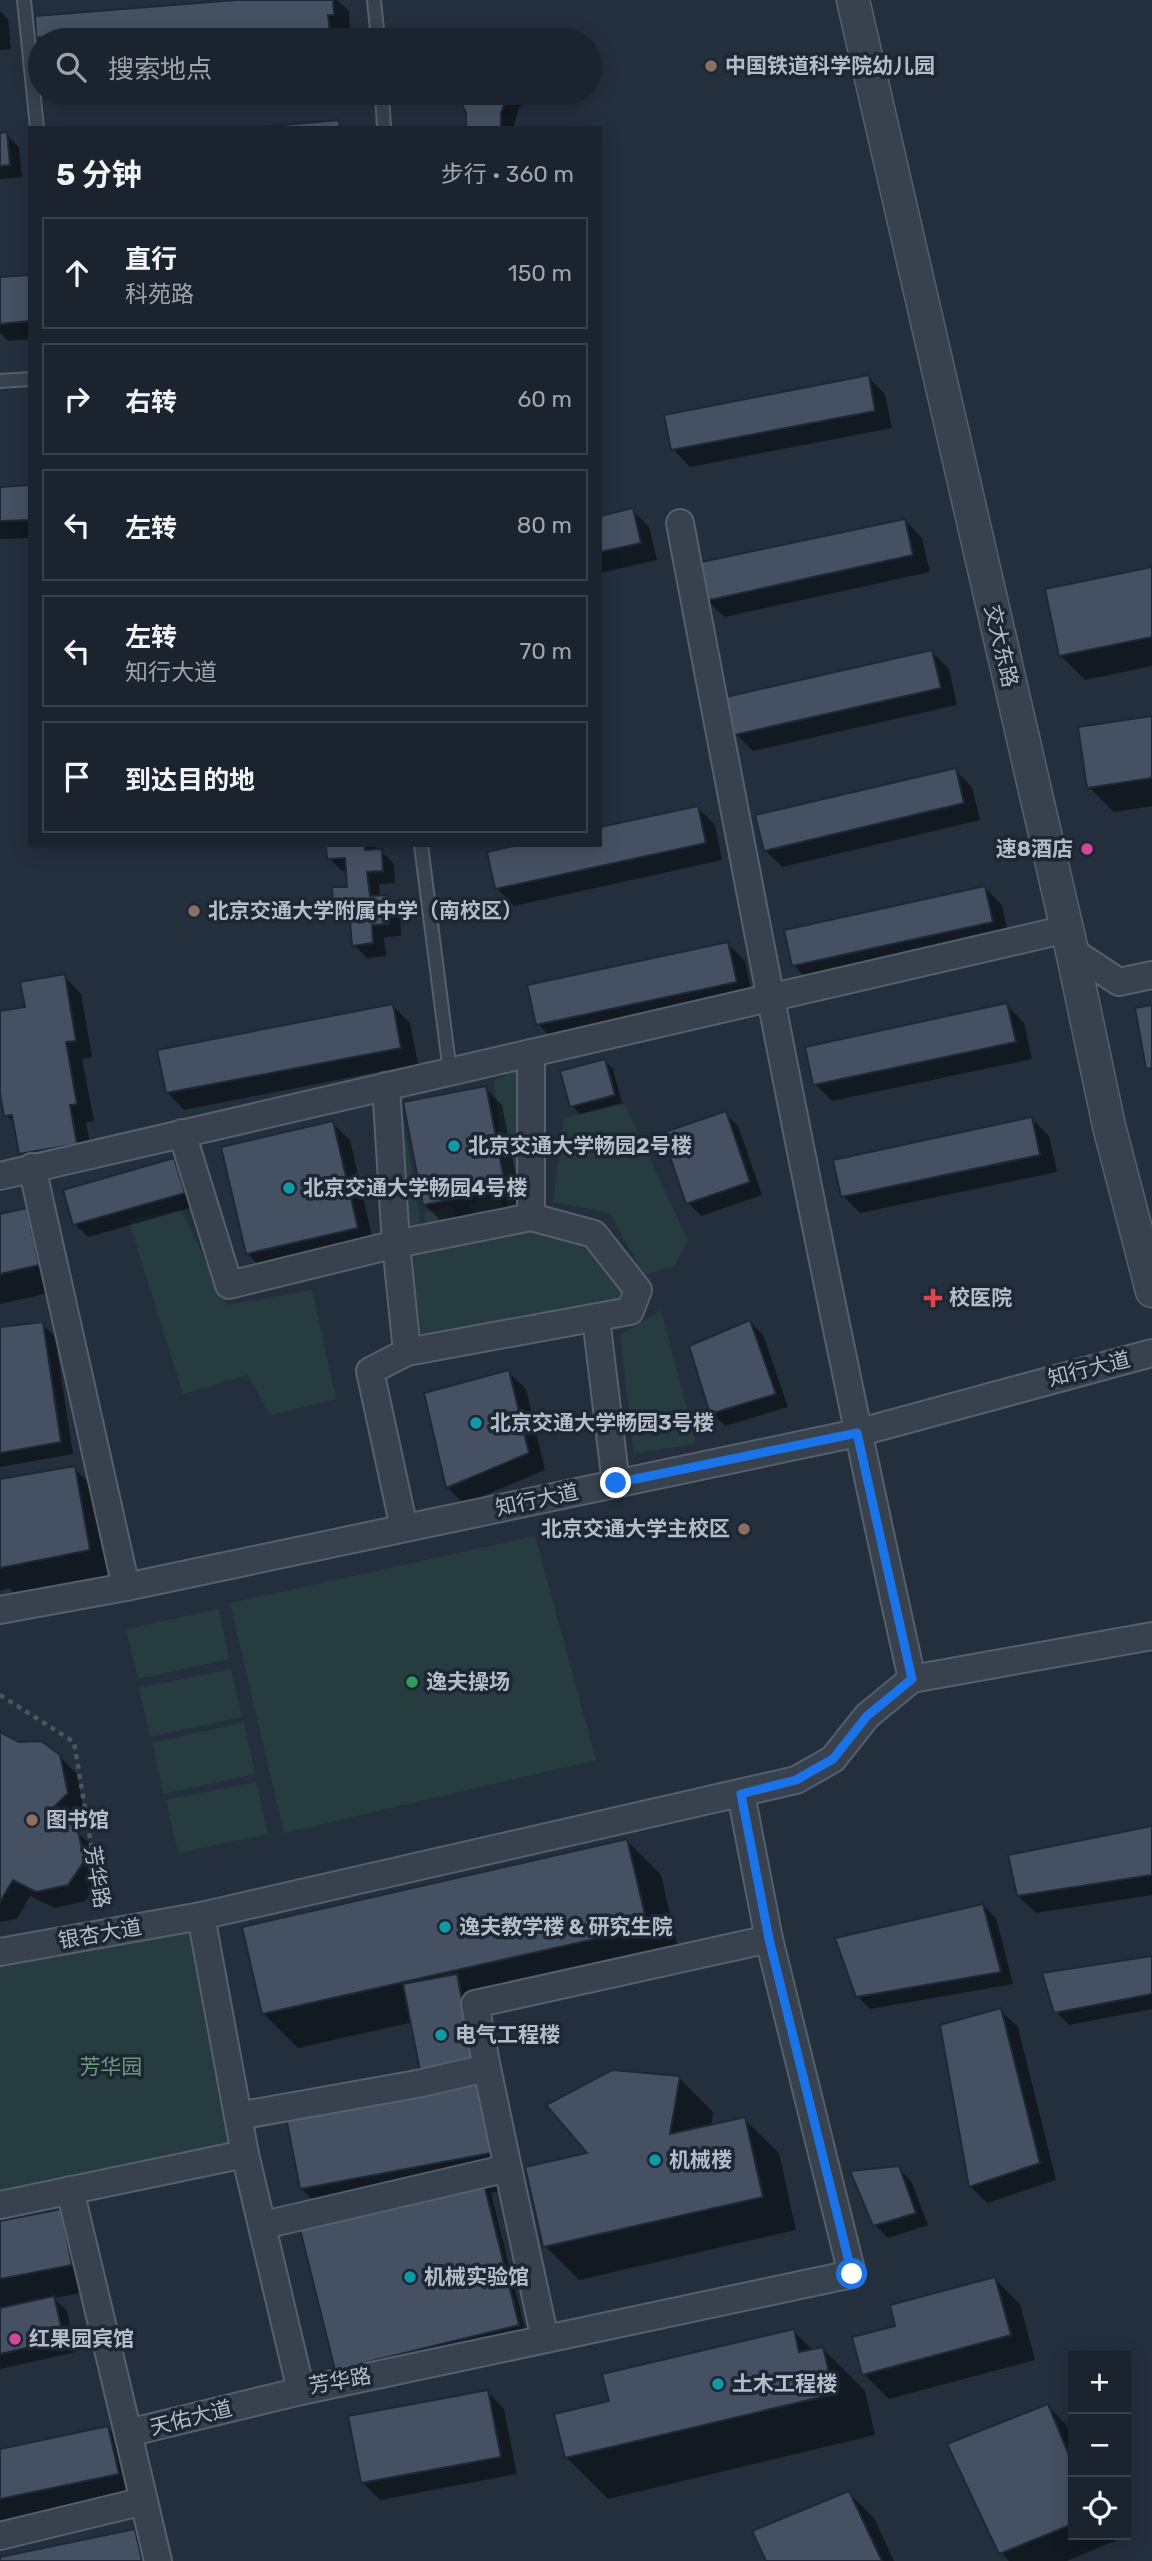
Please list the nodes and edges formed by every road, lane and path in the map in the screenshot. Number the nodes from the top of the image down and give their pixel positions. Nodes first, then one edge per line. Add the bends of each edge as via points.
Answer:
1 (24, 0) edge
2 (374, 0) edge
3 (853, 0) edge
4 (377, 28) edge
5 (28, 39) edge
6 (35, 105) edge
7 (383, 105) edge
8 (37, 126) edge
9 (384, 126) edge
10 (28, 379) edge
11 (0, 381) edge
12 (680, 523) dead end
13 (421, 847) edge
14 (1070, 940) junction
15 (1152, 975) edge
16 (769, 997) junction
17 (531, 1053) junction
18 (450, 1072) junction
19 (386, 1086) junction
20 (182, 1133) junction
21 (32, 1167) junction
22 (0, 1176) edge
23 (531, 1217) junction
24 (396, 1244) junction
25 (1151, 1286) edge
26 (596, 1318) junction
27 (407, 1352) junction
28 (1152, 1353) edge
29 (857, 1433) junction
30 (616, 1483) junction
31 (404, 1528) junction
32 (127, 1587) junction
33 (0, 1610) edge
34 (1152, 1636) edge
35 (912, 1679) junction
36 (0, 1695) edge
37 (741, 1794) junction
38 (201, 1916) junction
39 (106, 1933) junction
40 (769, 1939) junction
41 (0, 1952) edge
42 (487, 2068) junction
43 (237, 2116) junction
44 (245, 2154) junction
45 (508, 2168) junction
46 (70, 2190) junction
47 (0, 2204) edge
48 (264, 2225) junction
49 (545, 2339) junction
50 (301, 2391) junction
51 (128, 2433) junction
52 (144, 2501) junction
53 (0, 2536) edge
54 (158, 2561) edge

1 - 5 lane
2 - 4 lane
3 - 14 street, 交大东路
6 - 8 lane
7 - 9 lane
10 - 11 lane
12 - 16 street
13 - 18 lane
14 - 15 street via 1119,982
14 - 16 street
14 - 25 street, 交大东路 via 1109,1126
16 - 17 street
16 - 29 street
17 - 18 street
17 - 23 street
18 - 19 street
19 - 20 street
19 - 24 street
20 - 21 street
20 - 24 street via 229,1285
21 - 22 street
21 - 32 street
23 - 24 street
23 - 26 street via 594,1234 638,1290 630,1311
24 - 27 street
26 - 27 street
26 - 30 street
27 - 31 street via 370,1371
28 - 29 street, 知行大道
29 - 30 street, 知行大道
29 - 35 street
30 - 31 street, 知行大道
31 - 32 street, 知行大道
32 - 33 street, 知行大道
34 - 35 street
35 - 37 street, 银杏大道 via 867,1716 833,1759 796,1780
36 - 39 path, 芳华路 via 74,1742
37 - 38 street, 银杏大道
37 - 40 street
38 - 39 street, 银杏大道
38 - 43 street, 芳华路
39 - 41 street, 银杏大道
40 - 42 street via 475,2004
40 - 49 street, 芳华路 via 852,2274
42 - 43 street
42 - 45 street
43 - 44 street, 芳华路
44 - 46 street
44 - 48 street, 芳华路
45 - 48 street
45 - 49 street
46 - 47 street
46 - 51 street
48 - 50 street, 芳华路
49 - 50 street, 芳华路
50 - 51 street, 天佑大道
51 - 52 street, 天佑大道
52 - 53 street
52 - 54 street, 天佑大道

